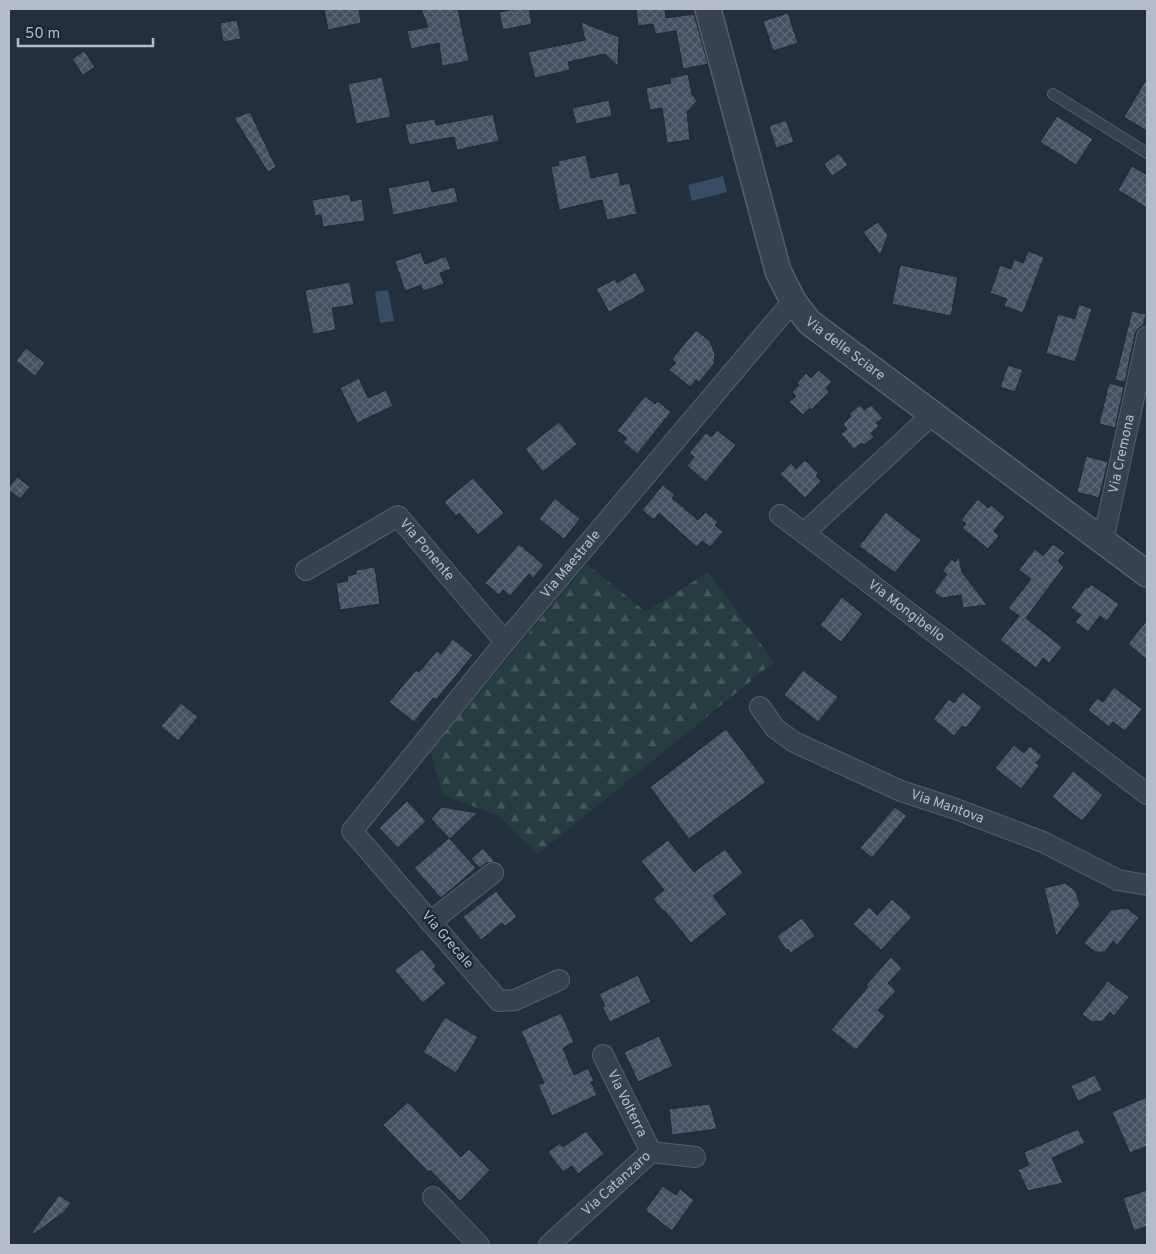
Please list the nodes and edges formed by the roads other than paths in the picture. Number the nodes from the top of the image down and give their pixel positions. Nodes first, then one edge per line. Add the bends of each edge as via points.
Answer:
1 (708, 9) edge
2 (1053, 94) dead end
3 (1147, 153) edge
4 (793, 300) junction
5 (1147, 337) edge
6 (933, 414) junction
7 (780, 515) dead end
8 (804, 533) junction
9 (1103, 541) junction
10 (306, 570) dead end
11 (1147, 574) edge
12 (505, 642) junction
13 (760, 707) dead end
14 (1147, 794) edge
15 (352, 831) joint
16 (493, 873) dead end
17 (1147, 885) edge
18 (430, 922) junction
19 (559, 980) dead end
20 (603, 1055) dead end
21 (651, 1152) junction
22 (695, 1157) dead end
23 (433, 1197) dead end
24 (479, 1245) edge
25 (549, 1245) edge

1 - 4 street, Via delle Sciare via 778,271
2 - 3 lane
4 - 6 street, Via delle Sciare via 809,322
4 - 12 street, Via Maestrale
5 - 9 street, Via Cremona
6 - 8 street
6 - 9 street, Via delle Sciare
7 - 8 street, Via Mongibello
8 - 14 street, Via Mongibello
9 - 11 street, Via delle Sciare
10 - 12 street, Via Ponente via 398,516
12 - 15 street, Via Maestrale
13 - 17 street, Via Mantova via 775,728 794,742 901,790 1043,842 1118,880
15 - 18 street, Via Grecale
16 - 18 street
18 - 19 street, Via Grecale via 499,1001 515,1000
20 - 21 street, Via Volterra
21 - 22 street, Via Catanzaro
21 - 25 street, Via Catanzaro
23 - 24 street

